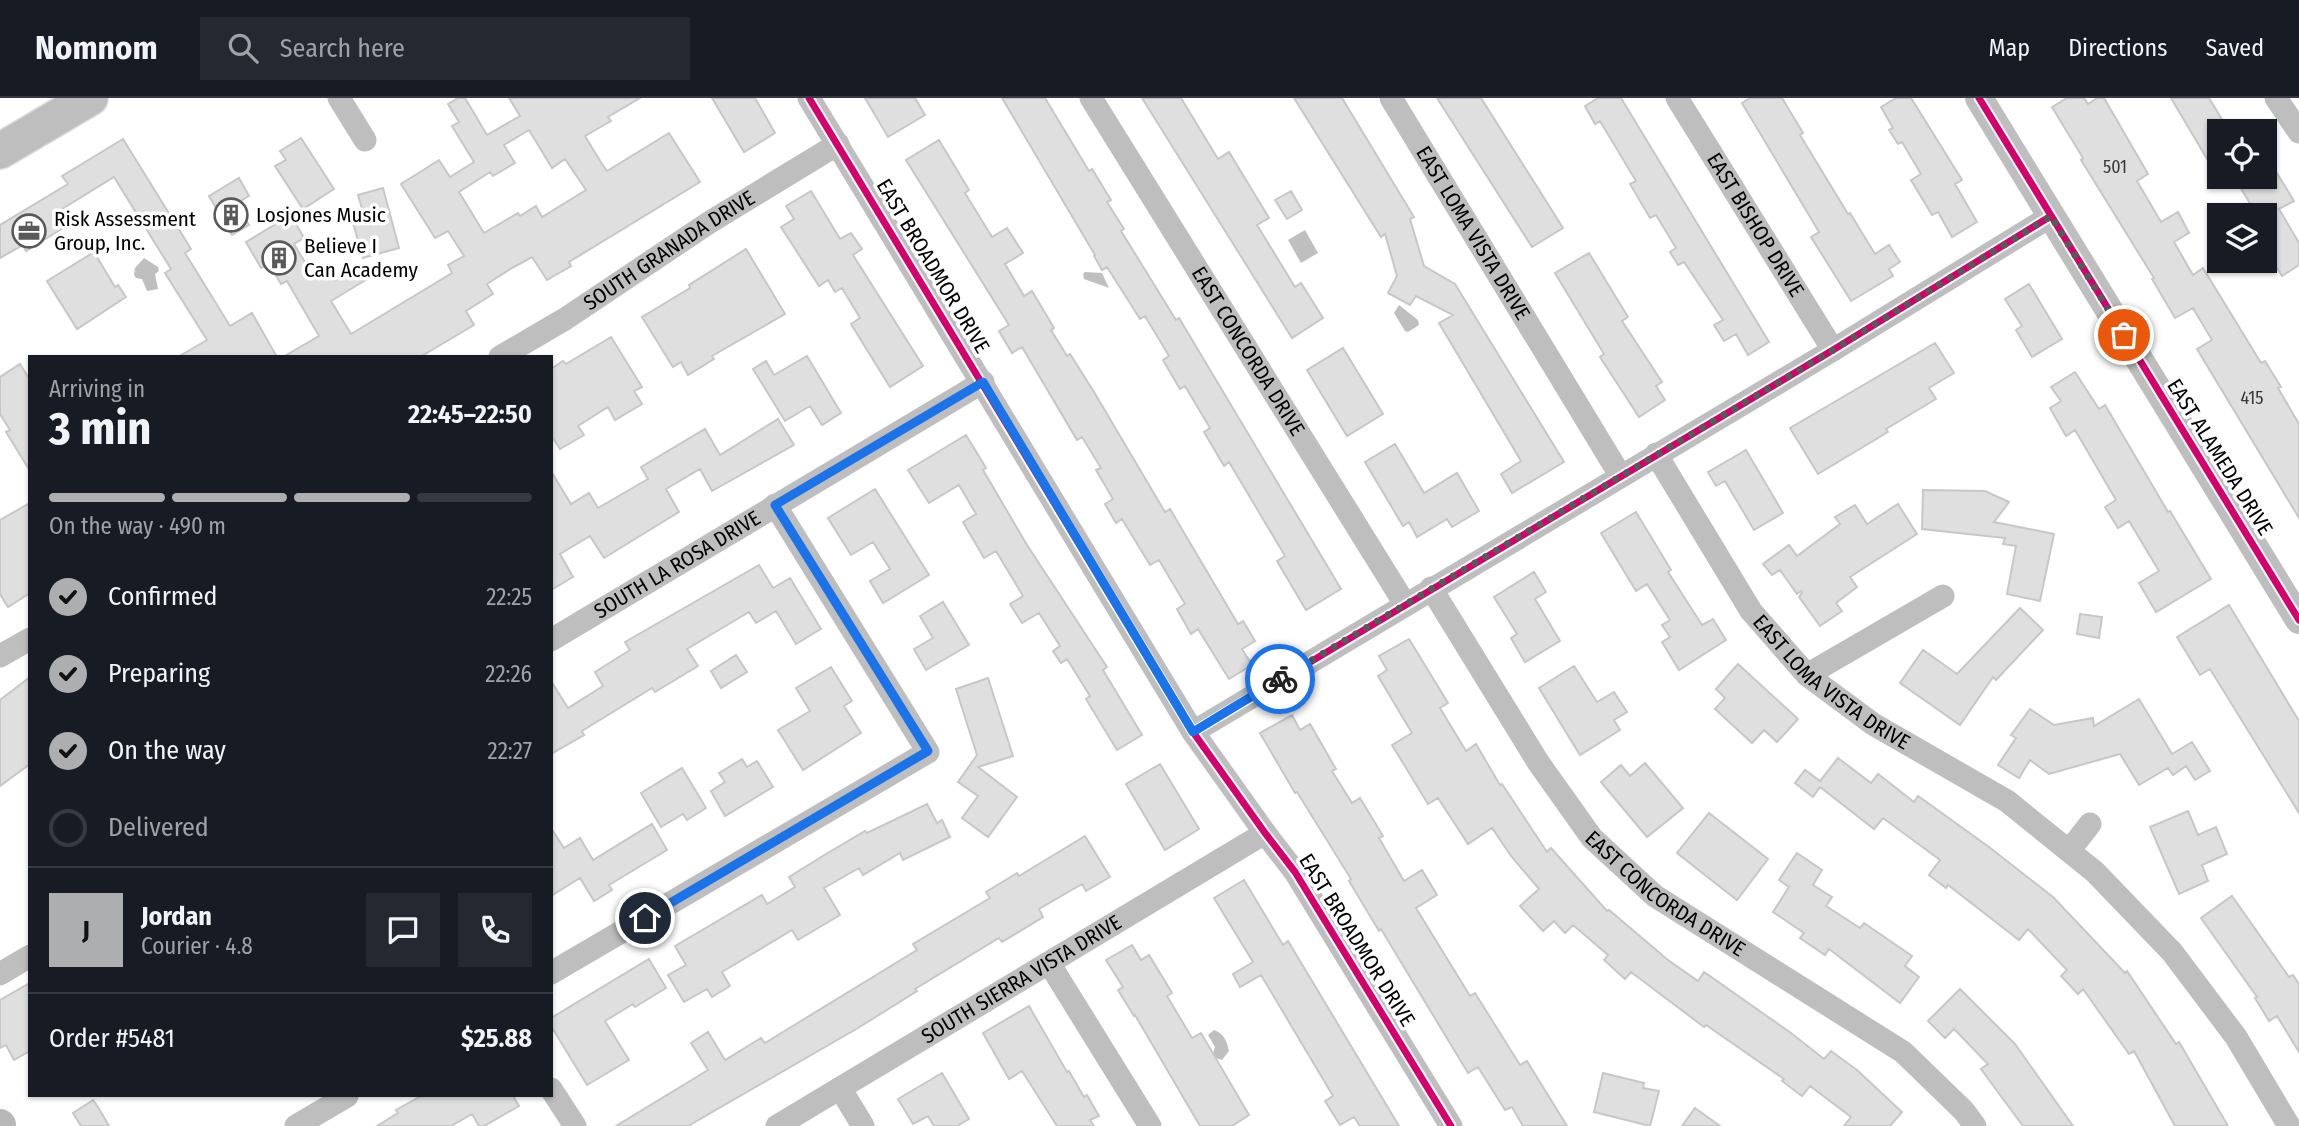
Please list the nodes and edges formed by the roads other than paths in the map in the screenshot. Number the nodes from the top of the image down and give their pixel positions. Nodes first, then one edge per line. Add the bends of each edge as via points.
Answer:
1 (90, 98) edge
2 (339, 98) edge
3 (809, 98) edge
4 (1091, 98) edge
5 (1391, 98) edge
6 (1677, 98) edge
7 (1979, 98) edge
8 (2276, 98) edge
9 (2299, 132) edge
10 (365, 140) dead end
11 (838, 144) junction
12 (0, 151) edge
13 (2051, 216) junction
14 (1833, 350) junction
15 (503, 355) edge
16 (983, 382) junction
17 (1656, 454) junction
18 (1620, 475) junction
19 (775, 505) junction
20 (1431, 589) junction
21 (1943, 596) dead end
22 (1405, 604) junction
23 (2299, 620) edge
24 (553, 639) edge
25 (28, 640) edge
26 (0, 656) edge
27 (1807, 675) junction
28 (1193, 732) junction
29 (2090, 824) dead end
30 (1265, 833) junction
31 (2069, 851) junction
32 (28, 957) edge
33 (1049, 962) junction
34 (553, 972) edge
35 (0, 974) edge
36 (840, 1088) junction
37 (553, 1092) edge
38 (345, 1097) edge
39 (296, 1126) edge
40 (575, 1126) edge
41 (777, 1126) edge
42 (863, 1126) edge
43 (1150, 1126) edge
44 (1451, 1126) edge
45 (1975, 1126) edge
46 (2289, 1126) edge

1 - 12 main road
2 - 10 street
3 - 11 street, EAST BROADMOR DRIVE
4 - 22 street, EAST CONCORDA DRIVE
5 - 18 street, EAST LOMA VISTA DRIVE
6 - 14 street, EAST BISHOP DRIVE
7 - 13 street, EAST ALAMEDA DRIVE
8 - 9 street
11 - 15 street, SOUTH GRANADA DRIVE
11 - 16 street, EAST BROADMOR DRIVE
13 - 14 street
13 - 23 street, EAST ALAMEDA DRIVE
14 - 17 street
16 - 19 street, SOUTH LA ROSA DRIVE
16 - 28 street, EAST BROADMOR DRIVE
17 - 18 street
17 - 27 street, EAST LOMA VISTA DRIVE via 1751,611
18 - 20 street
19 - 24 street, SOUTH LA ROSA DRIVE
19 - 34 street via 928,751
20 - 22 street
20 - 45 street, EAST CONCORDA DRIVE via 1538,762 1592,838 1655,896 1903,1052
21 - 27 street
22 - 28 street
25 - 26 street
27 - 31 street, EAST LOMA VISTA DRIVE via 1872,724 2007,801
28 - 30 street, EAST BROADMOR DRIVE
29 - 31 street
30 - 33 street, SOUTH SIERRA VISTA DRIVE
30 - 44 street, EAST BROADMOR DRIVE via 1295,872
31 - 46 street, EAST LOMA VISTA DRIVE via 2172,952 2236,1037
32 - 35 street
33 - 36 street, SOUTH SIERRA VISTA DRIVE
33 - 43 street
36 - 41 street, SOUTH SIERRA VISTA DRIVE
36 - 42 street
37 - 40 street
38 - 39 street

